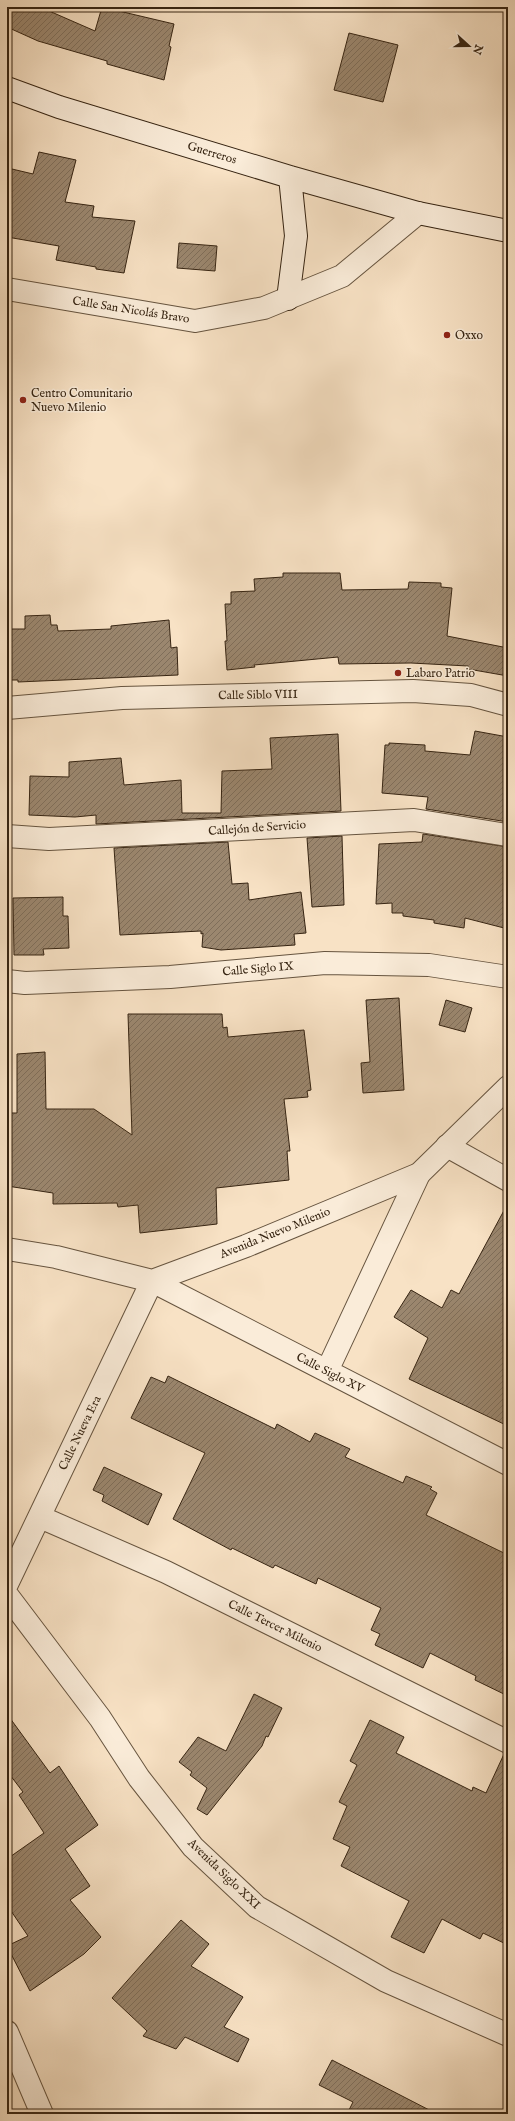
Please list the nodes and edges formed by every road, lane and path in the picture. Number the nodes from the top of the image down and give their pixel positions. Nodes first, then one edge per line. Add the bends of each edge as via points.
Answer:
1 (7, 88) edge
2 (290, 177) junction
3 (418, 213) junction
4 (508, 231) edge
5 (7, 289) edge
6 (288, 299) junction
7 (508, 705) edge
8 (7, 708) edge
9 (507, 835) dead end
10 (7, 836) edge
11 (508, 977) edge
12 (7, 981) edge
13 (508, 1087) edge
14 (447, 1146) junction
15 (419, 1174) junction
16 (508, 1180) edge
17 (7, 1249) edge
18 (152, 1281) junction
19 (327, 1371) junction
20 (508, 1464) edge
21 (40, 1517) junction
22 (7, 1584) edge
23 (7, 1595) edge
24 (508, 1742) edge
25 (7, 2032) edge
26 (508, 2035) edge
27 (42, 2114) edge

1 - 2 street, Guerreros via 59,107
2 - 3 street, Guerreros
2 - 6 street via 296,236
3 - 4 street, Guerreros
3 - 6 street, Calle San Nicolás Bravo via 342,276
5 - 6 street, Calle San Nicolás Bravo via 195,321 264,308
7 - 8 street, Calle Siblo VIII via 470,695 413,691 122,698
9 - 10 street, Callejón de Servicio via 414,820 57,839
11 - 12 street, Calle Siglo IX via 429,964 325,963 170,977
13 - 14 street, Avenida Nuevo Milenio
14 - 15 street, Avenida Nuevo Milenio
14 - 16 street
15 - 18 street, Avenida Nuevo Milenio via 246,1246
15 - 19 street
17 - 18 street via 56,1257
18 - 19 street, Calle Siglo XV
18 - 21 street, Calle Nueva Era
19 - 20 street, Calle Siglo XV
21 - 22 street, Calle Nueva Era
21 - 24 street, Calle Tercer Milenio via 166,1572
23 - 26 street, Avenida Siglo XXI via 100,1718 139,1778 193,1846 257,1907 386,1980
25 - 27 street

